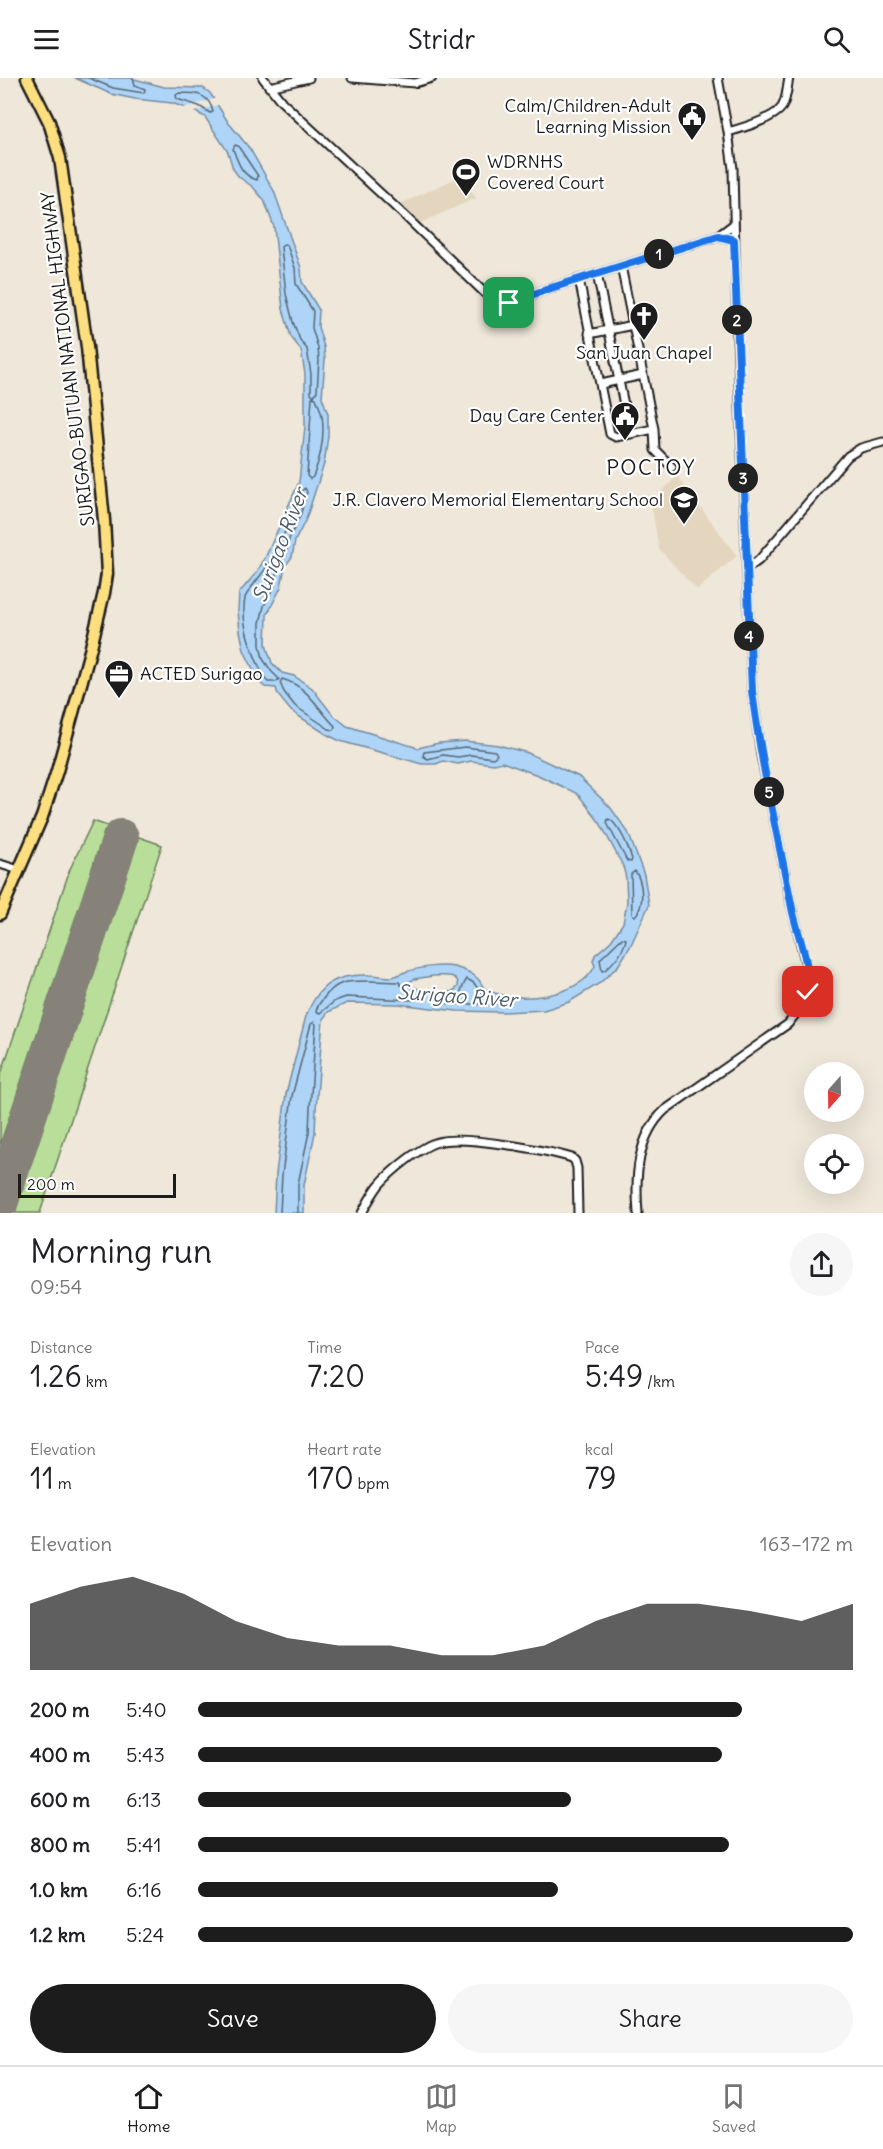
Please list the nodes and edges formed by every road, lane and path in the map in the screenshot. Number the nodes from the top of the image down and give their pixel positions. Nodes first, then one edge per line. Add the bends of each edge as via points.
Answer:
1 (27, 78) edge
2 (263, 78) edge
3 (309, 78) edge
4 (352, 78) edge
5 (432, 78) edge
6 (718, 78) edge
7 (789, 78) edge
8 (269, 87) junction
9 (728, 132) junction
10 (734, 224) junction
11 (718, 236) junction
12 (734, 240) junction
13 (621, 266) junction
14 (597, 274) junction
15 (579, 279) junction
16 (633, 325) junction
17 (610, 329) junction
18 (589, 334) junction
19 (642, 375) junction
20 (620, 381) junction
21 (601, 384) junction
22 (654, 429) junction
23 (630, 434) junction
24 (883, 442) edge
25 (672, 467) dead end
26 (747, 569) junction
27 (0, 864) edge
28 (20, 870) junction
29 (0, 914) edge
30 (362, 1213) edge
31 (578, 1213) edge
32 (638, 1213) edge

1 - 28 highway, SURIGAO-BUTUAN NATIONAL HIGHWAY via 49,122 60,158 87,347 106,574 96,628 57,771
2 - 8 street
3 - 8 street
4 - 5 street via 415,83
6 - 9 street
7 - 9 street via 779,111
8 - 15 street via 494,302 509,303
9 - 10 street
10 - 11 street
10 - 12 street
11 - 12 street
11 - 13 street
12 - 26 street
13 - 14 street
13 - 16 street
14 - 15 street
14 - 17 street
15 - 18 street
16 - 17 street
16 - 19 street
17 - 18 street
17 - 20 street
18 - 21 street
19 - 20 street
19 - 22 street
20 - 21 street
20 - 23 street
21 - 23 street via 611,436
22 - 23 street
22 - 25 street via 655,450
24 - 26 street via 848,456
26 - 32 street via 756,725 806,965 808,992 788,1024 664,1110 654,1122 638,1170
27 - 28 street
28 - 29 highway, SURIGAO-BUTUAN NATIONAL HIGHWAY
30 - 31 street via 379,1185 409,1159 435,1142 454,1140 572,1158 577,1168

